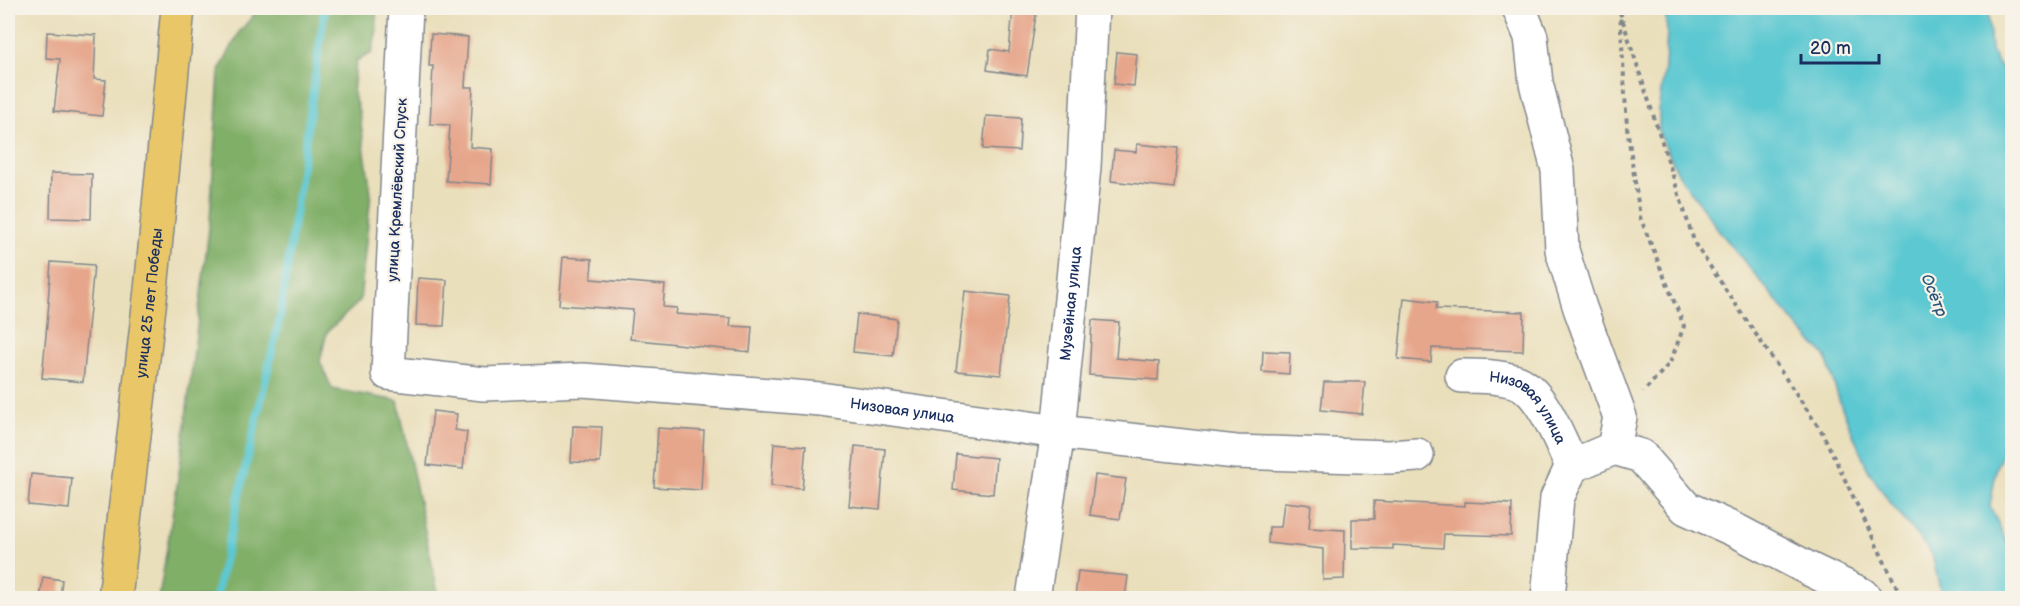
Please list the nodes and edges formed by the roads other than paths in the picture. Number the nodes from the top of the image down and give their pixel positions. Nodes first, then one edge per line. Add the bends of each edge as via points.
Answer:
1 (178, 8) edge
2 (406, 8) edge
3 (1092, 8) edge
4 (1518, 8) edge
5 (388, 373) joint
6 (1461, 376) dead end
7 (1058, 432) junction
8 (1617, 432) junction
9 (1417, 455) dead end
10 (1572, 466) junction
11 (116, 598) edge
12 (1033, 598) edge
13 (1548, 598) edge
14 (1865, 598) edge

1 - 11 main road, улица 25 лет Победы
2 - 5 street, улица Кремлёвский Спуск
3 - 7 street, Музейная улица via 1084,166
4 - 8 street via 1531,37 1536,83 1558,171 1562,250
5 - 7 street, Низовая улица via 484,384 583,380 808,398
6 - 10 street, Низовая улица via 1490,376 1519,383 1542,404
7 - 9 street, Низовая улица via 1236,452
7 - 12 street, Музейная улица
8 - 10 street
8 - 14 street via 1686,508
10 - 13 street via 1557,498

